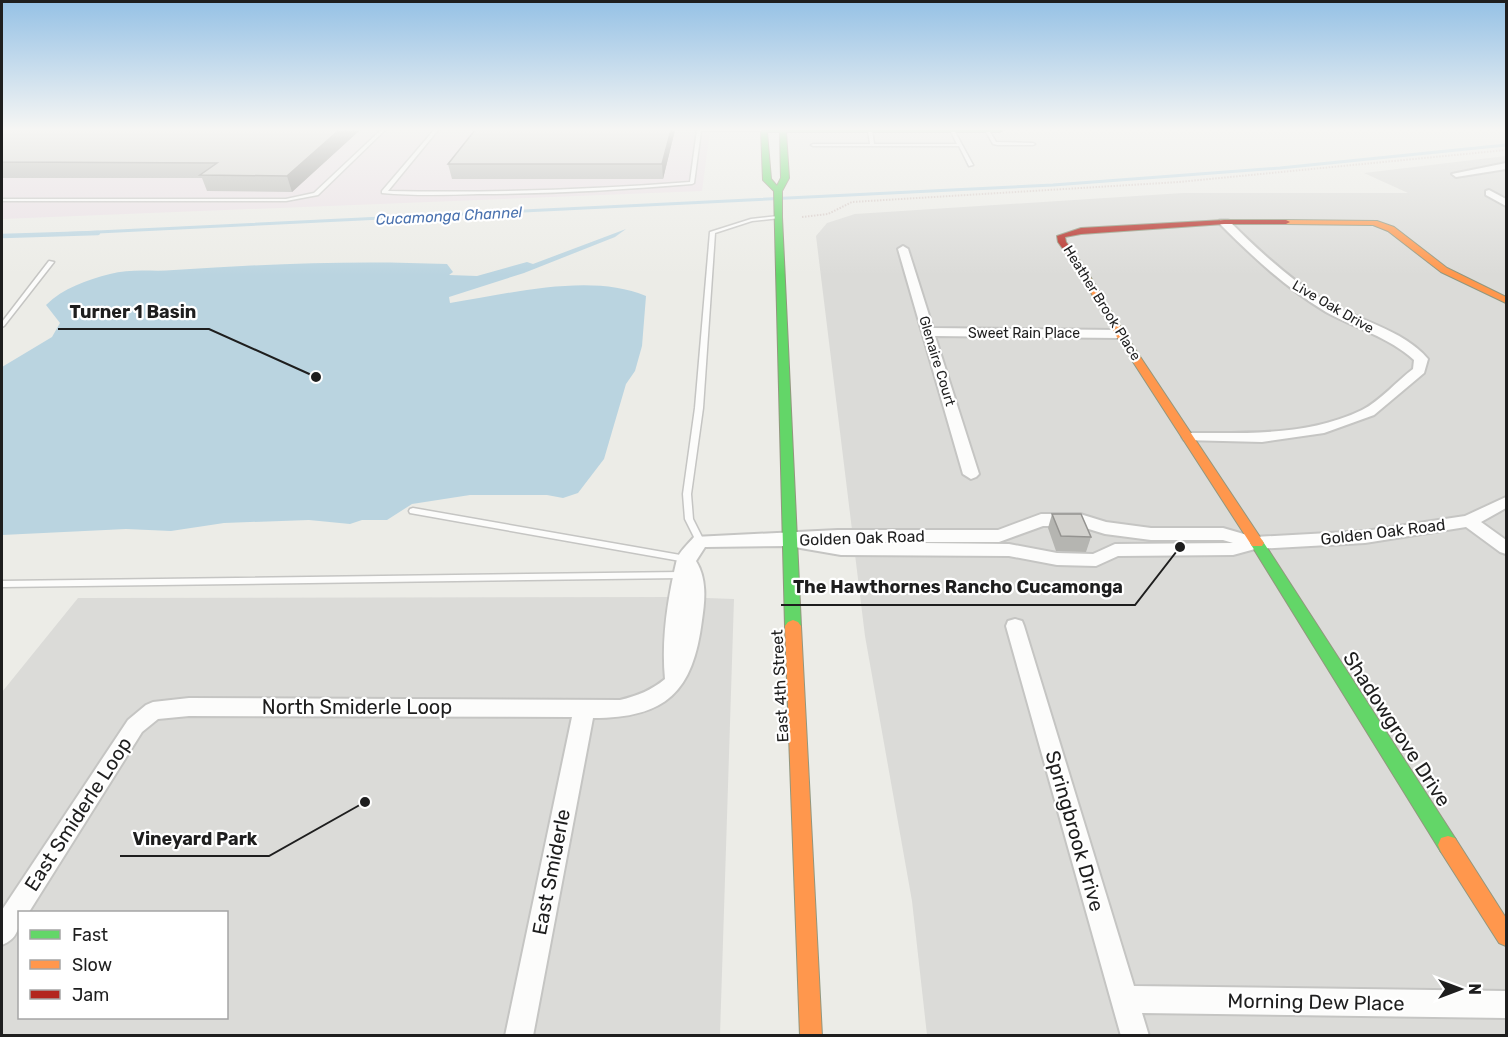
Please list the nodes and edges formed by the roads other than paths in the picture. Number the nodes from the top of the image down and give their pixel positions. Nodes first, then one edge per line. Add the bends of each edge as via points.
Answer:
1 (332, 178) edge
2 (395, 178) edge
3 (693, 178) edge
4 (767, 178) edge
5 (785, 178) edge
6 (778, 191) junction
7 (1490, 193) dead end
8 (2, 200) edge
9 (1506, 202) edge
10 (778, 213) junction
11 (1224, 222) junction
12 (903, 249) dead end
13 (51, 262) dead end
14 (1506, 300) edge
15 (2, 325) edge
16 (929, 332) junction
17 (1120, 334) junction
18 (1189, 437) junction
19 (971, 474) dead end
20 (1506, 502) edge
21 (414, 511) dead end
22 (1469, 521) junction
23 (789, 540) junction
24 (700, 541) junction
25 (1255, 543) junction
26 (1506, 548) edge
27 (684, 567) junction
28 (2, 584) edge
29 (1015, 626) dead end
30 (584, 708) junction
31 (135, 726) joint
32 (2, 932) edge
33 (1506, 936) edge
34 (1125, 999) junction
35 (1506, 1005) edge
36 (519, 1035) edge
37 (811, 1035) edge
38 (1135, 1035) edge

1 - 8 lane via 316,194 286,200
2 - 3 lane via 384,192 440,194 639,187 692,183
4 - 6 street, East 4th Street
5 - 6 street, East 4th Street
6 - 10 street, East 4th Street
7 - 9 street
10 - 23 street, East 4th Street
10 - 24 lane via 713,232 699,408 687,494 689,519
11 - 14 street, Heather Brook Place via 1374,223 1391,229 1444,270
11 - 17 street, Heather Brook Place via 1081,231 1061,236
11 - 18 street, Live Oak Drive via 1288,281 1332,310 1409,348 1421,359 1419,370 1369,412 1319,430 1262,438
12 - 16 street, Glenaire Court
13 - 15 lane
16 - 17 street, Sweet Rain Place
16 - 19 street, Glenaire Court
17 - 18 street, Heather Brook Place
18 - 25 street, Heather Brook Place
20 - 22 street, Golden Oak Road
21 - 27 lane
22 - 25 street, Golden Oak Road via 1365,537
22 - 26 street
23 - 24 street
23 - 25 street, Golden Oak Road via 841,549 1009,550 1077,560 1096,560 1115,550 1233,549
23 - 25 street, Golden Oak Road via 838,536 999,536 1041,520 1080,520 1105,528 1151,534 1223,534
23 - 37 street, East 4th Street
24 - 27 street
25 - 33 street, Shadowgrove Drive
27 - 28 lane
27 - 30 street, North Smiderle Loop via 689,648 675,682 635,705 620,709
29 - 34 street, Springbrook Drive
30 - 31 street, North Smiderle Loop via 189,707 153,711
30 - 36 street, East Smiderle
31 - 32 street, East Smiderle Loop
34 - 35 street, Morning Dew Place
34 - 38 street, Springbrook Drive

